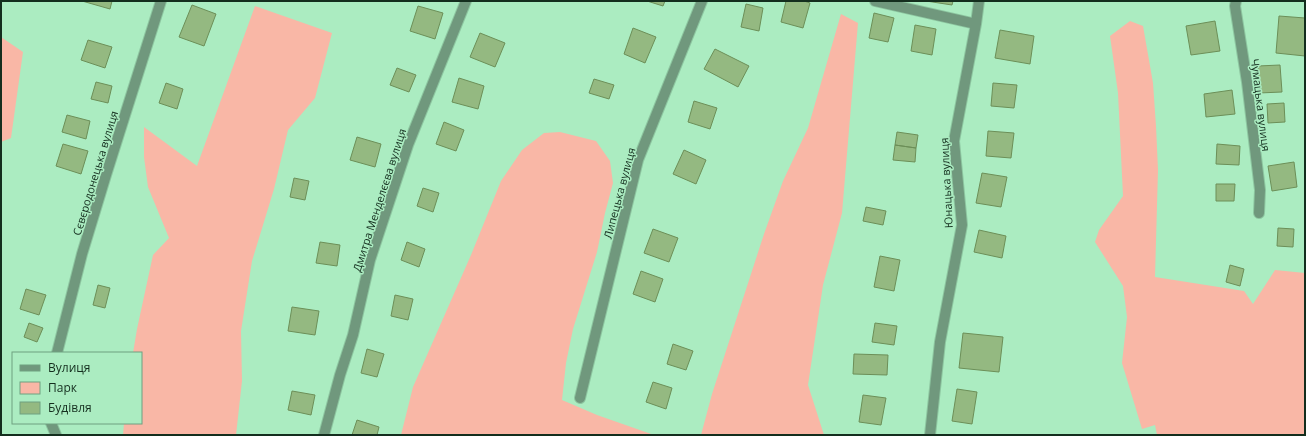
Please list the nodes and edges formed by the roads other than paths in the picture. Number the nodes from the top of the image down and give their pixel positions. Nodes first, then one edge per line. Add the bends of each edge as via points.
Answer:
1 (161, 1) edge
2 (466, 1) edge
3 (702, 1) edge
4 (876, 1) edge
5 (979, 1) edge
6 (1236, 1) edge
7 (976, 24) junction
8 (1259, 213) dead end
9 (57, 352) edge
10 (580, 398) dead end
11 (51, 424) edge
12 (56, 435) edge
13 (324, 435) edge
14 (930, 435) edge

1 - 9 street, Сєвєродонецька вулиця via 84,246
2 - 13 street, Дмитра Менделєєва вулиця via 408,145 370,260 353,335
3 - 10 street, Липецька вулиця via 638,160
4 - 7 street
5 - 7 street, Юнацька вулиця
6 - 8 street, Чумацька вулиця via 1260,190
7 - 14 street, Юнацька вулиця via 954,141 962,225 940,342
11 - 12 street

